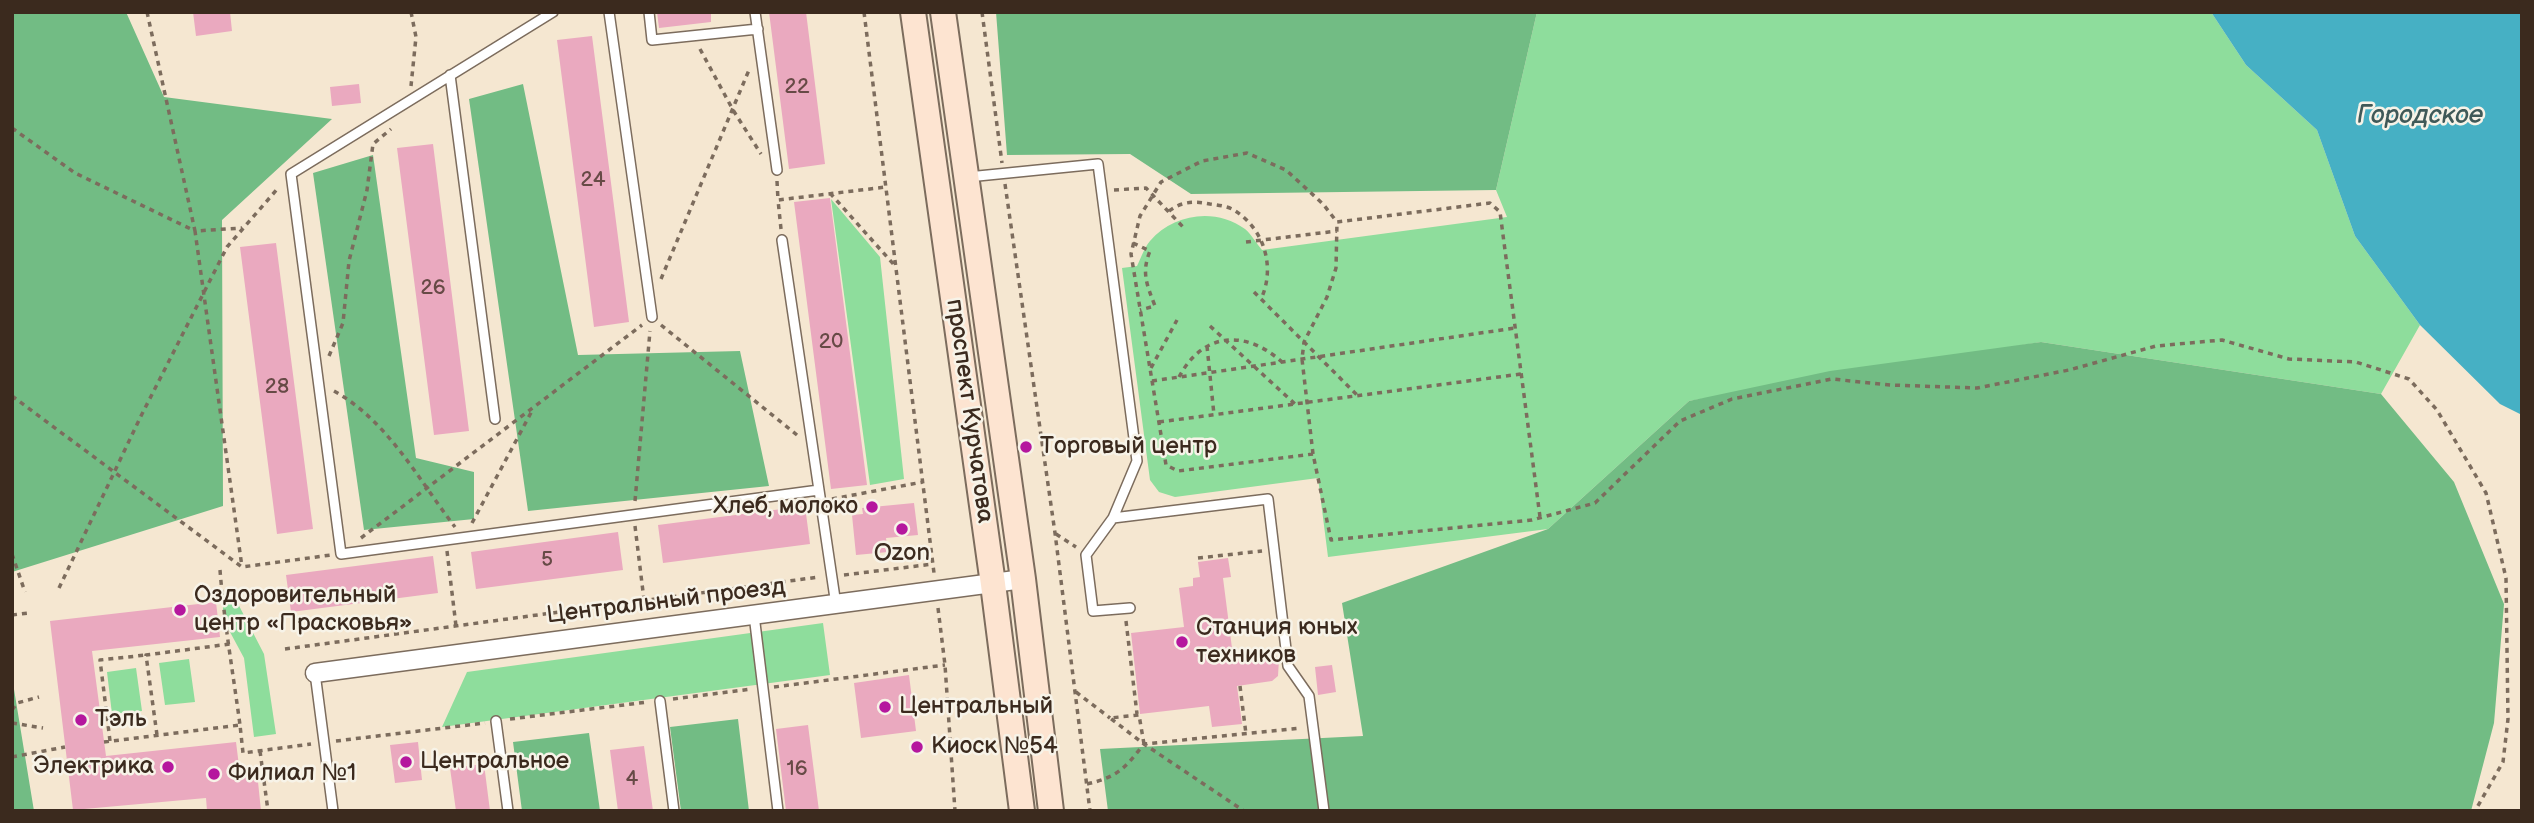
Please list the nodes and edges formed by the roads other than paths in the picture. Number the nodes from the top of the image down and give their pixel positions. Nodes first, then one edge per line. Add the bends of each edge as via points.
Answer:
1 (553, 12) edge
2 (609, 12) edge
3 (649, 12) edge
4 (755, 12) edge
5 (913, 12) edge
6 (943, 12) edge
7 (758, 29) junction
8 (450, 75) junction
9 (777, 175) road end
10 (966, 177) junction
11 (782, 240) road end
12 (652, 317) road end
13 (495, 419) dead end
14 (819, 490) junction
15 (1113, 519) junction
16 (1023, 579) junction
17 (993, 584) junction
18 (836, 605) junction
19 (1127, 608) road end
20 (754, 615) junction
21 (315, 673) joint
22 (660, 701) road end
23 (496, 721) road end
24 (333, 811) edge
25 (508, 811) edge
26 (674, 811) edge
27 (778, 811) edge
28 (1022, 811) edge
29 (1051, 811) edge
30 (1324, 811) edge

1 - 8 lane
2 - 12 lane
3 - 7 lane via 652,40
4 - 7 lane
5 - 17 main road, проспект Курчатова
6 - 10 main road, проспект Курчатова
7 - 9 lane
8 - 13 lane
8 - 14 lane via 291,174 341,554
10 - 15 lane via 1098,164 1137,461
10 - 16 main road, проспект Курчатова
11 - 14 lane
14 - 18 lane
15 - 19 lane via 1086,555 1093,611
15 - 30 lane via 1268,499 1288,666 1310,696
16 - 17 street, Центральный проезд
16 - 29 main road, проспект Курчатова
17 - 18 street, Центральный проезд
17 - 28 main road, проспект Курчатова
18 - 20 street, Центральный проезд
20 - 21 street, Центральный проезд
20 - 27 lane
21 - 24 lane
22 - 26 lane
23 - 25 lane

